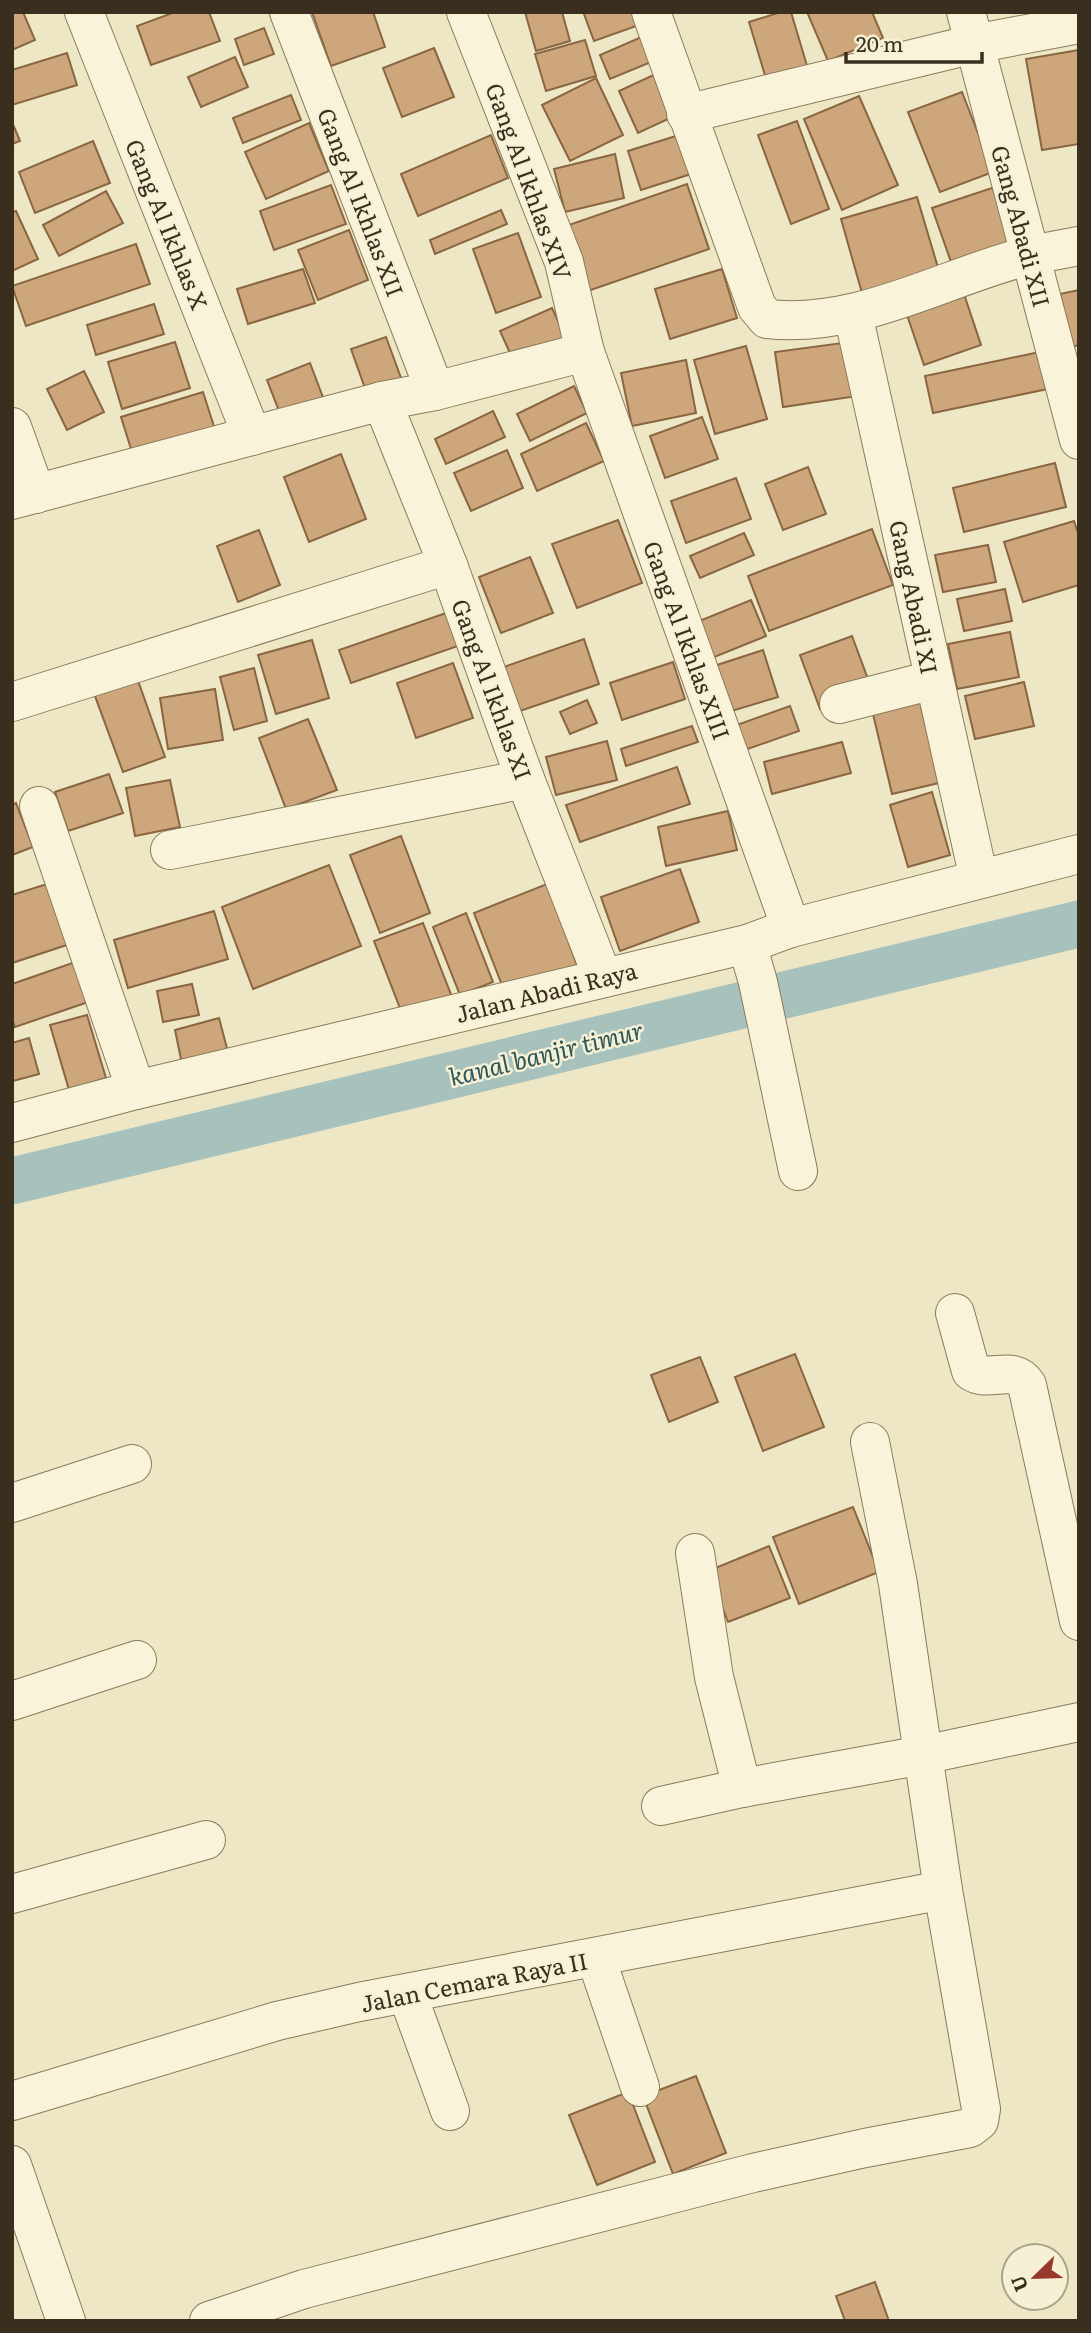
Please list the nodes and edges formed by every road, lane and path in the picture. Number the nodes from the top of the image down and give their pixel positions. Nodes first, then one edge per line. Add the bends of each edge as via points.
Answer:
1 (84, 12) edge
2 (289, 12) edge
3 (466, 12) edge
4 (651, 12) edge
5 (1079, 24) edge
6 (970, 28) edge
7 (686, 114) junction
8 (1079, 246) edge
9 (1030, 256) junction
10 (853, 314) junction
11 (585, 352) junction
12 (435, 391) junction
13 (382, 401) junction
14 (12, 427) edge
15 (252, 436) junction
16 (1079, 440) edge
17 (24, 497) edge
18 (448, 565) junction
19 (933, 680) junction
20 (12, 702) edge
21 (839, 704) dead end
22 (525, 779) junction
23 (38, 806) dead end
24 (170, 850) dead end
25 (1079, 854) edge
26 (979, 879) junction
27 (790, 928) junction
28 (747, 944) junction
29 (603, 978) junction
30 (136, 1090) junction
31 (12, 1123) edge
32 (798, 1171) dead end
33 (955, 1313) dead end
34 (870, 1442) dead end
35 (132, 1464) dead end
36 (12, 1503) edge
37 (695, 1553) dead end
38 (1079, 1621) edge
39 (137, 1660) dead end
40 (12, 1701) edge
41 (1079, 1722) edge
42 (923, 1755) junction
43 (742, 1788) junction
44 (661, 1806) dead end
45 (206, 1840) dead end
46 (943, 1890) junction
47 (12, 1894) edge
48 (596, 1958) junction
49 (407, 1993) junction
50 (639, 2087) dead end
51 (12, 2101) edge
52 (450, 2110) dead end
53 (12, 2165) edge
54 (66, 2321) edge
55 (209, 2321) edge

1 - 15 street, Gang Al Ikhlas X
2 - 12 street, Gang Al Ikhlas XII
3 - 11 street, Gang Al Ikhlas XIV via 564,261
4 - 7 street
5 - 6 street
6 - 7 street
6 - 9 street, Gang Abadi XII
7 - 10 street via 757,307 767,319
8 - 9 street
9 - 10 street
9 - 16 street, Gang Abadi XII
10 - 19 street, Gang Abadi XI
11 - 12 street
11 - 27 street, Gang Al Ikhlas XIII
12 - 13 street
13 - 15 street
13 - 18 street, Gang Al Ikhlas XI
14 - 17 street
15 - 17 street
18 - 20 street
18 - 22 street, Gang Al Ikhlas XI
19 - 21 street
19 - 26 street, Gang Abadi XI
22 - 24 street
22 - 29 street, Gang Al Ikhlas XI
23 - 30 street
25 - 26 street, Jalan Abadi Raya
26 - 27 street, Jalan Abadi Raya
27 - 28 street, Jalan Abadi Raya
28 - 29 street, Jalan Abadi Raya
28 - 32 street
29 - 30 street, Jalan Abadi Raya
30 - 31 street, Jalan Abadi Raya
33 - 38 street via 971,1371 1016,1374 1027,1384
34 - 42 street via 898,1584
35 - 36 street
37 - 43 street via 714,1677
39 - 40 street
41 - 42 street
42 - 43 street
42 - 46 street
43 - 44 street
45 - 47 street
46 - 48 street, Jalan Cemara Raya II
46 - 55 street via 981,2109 979,2121 970,2128 740,2176 304,2289
48 - 49 street, Jalan Cemara Raya II
48 - 50 street
49 - 51 street, Jalan Cemara Raya II via 277,2021
49 - 52 street
53 - 54 street

